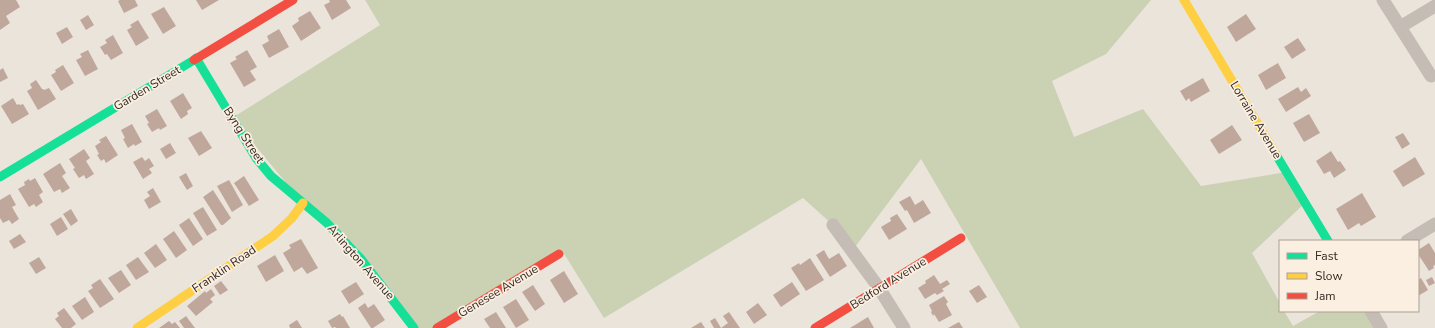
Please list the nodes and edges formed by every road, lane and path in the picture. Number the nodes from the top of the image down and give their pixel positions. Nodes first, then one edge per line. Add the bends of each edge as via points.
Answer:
1 (293, 0) edge
2 (1184, 0) edge
3 (1383, 0) edge
4 (1435, 6) edge
5 (1400, 27) junction
6 (196, 58) junction
7 (1431, 76) dead end
8 (0, 177) edge
9 (303, 202) junction
10 (1435, 224) edge
11 (832, 225) dead end
12 (960, 238) dead end
13 (1327, 240) edge
14 (1409, 240) edge
15 (559, 254) dead end
16 (879, 288) junction
17 (1372, 312) edge
18 (137, 328) edge
19 (414, 328) edge
20 (437, 328) edge
21 (815, 328) edge
22 (904, 328) edge
23 (1382, 328) edge

1 - 6 street, Garden Street
2 - 13 street, Lorraine Avenue
3 - 5 street
4 - 5 street
5 - 7 street
6 - 8 street, Garden Street
6 - 9 street, Byng Street via 256,158 271,176
9 - 18 street, Franklin Road via 292,218 272,236
9 - 19 street, Arlington Avenue via 327,223 361,260
10 - 14 street
11 - 16 street
12 - 16 street, Bedford Avenue
15 - 20 street, Genesee Avenue
16 - 21 street, Bedford Avenue
16 - 22 street
17 - 23 street

